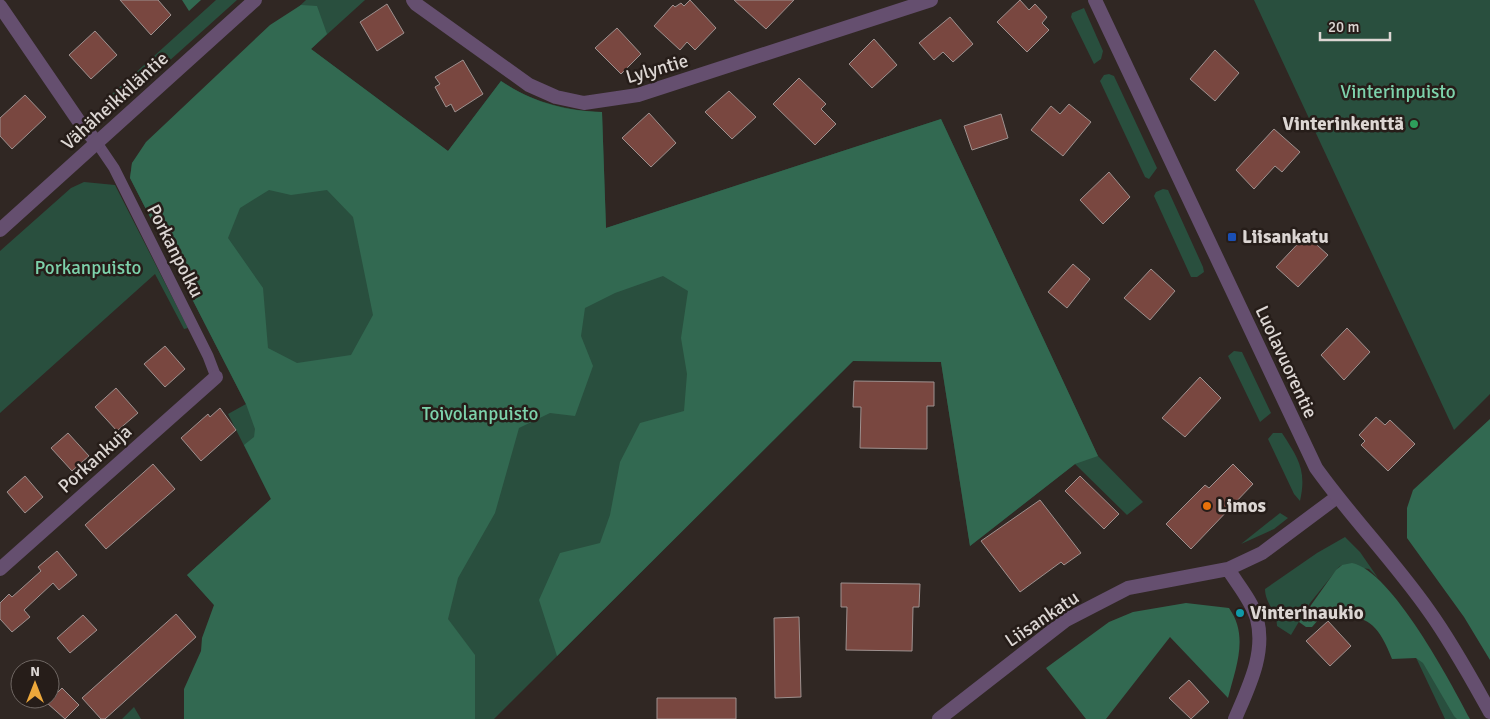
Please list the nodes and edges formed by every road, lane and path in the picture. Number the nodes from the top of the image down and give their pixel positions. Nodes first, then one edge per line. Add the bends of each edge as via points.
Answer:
1 (255, 0) edge
2 (413, 0) edge
3 (931, 0) edge
4 (1095, 0) edge
5 (0, 6) edge
6 (97, 143) junction
7 (0, 230) edge
8 (216, 377) joint
9 (1337, 498) junction
10 (1228, 569) junction
11 (0, 570) edge
12 (1490, 712) edge
13 (938, 719) edge
14 (1236, 719) edge

1 - 6 street, Vähäheikkiläntie
2 - 3 street, Lylyntie via 529,85 556,97 584,102 646,93
4 - 9 street, Luolavuorentie via 1316,468
5 - 6 street
6 - 7 street, Vähäheikkiläntie
6 - 8 lane, Porkanpolku via 114,168
8 - 11 street, Porkankuja
9 - 10 street, Liisankatu via 1262,553
9 - 12 street, Luolavuorentie via 1429,611
10 - 13 street, Liisankatu via 1128,588 1066,620
10 - 14 street via 1252,607 1260,636 1259,652

